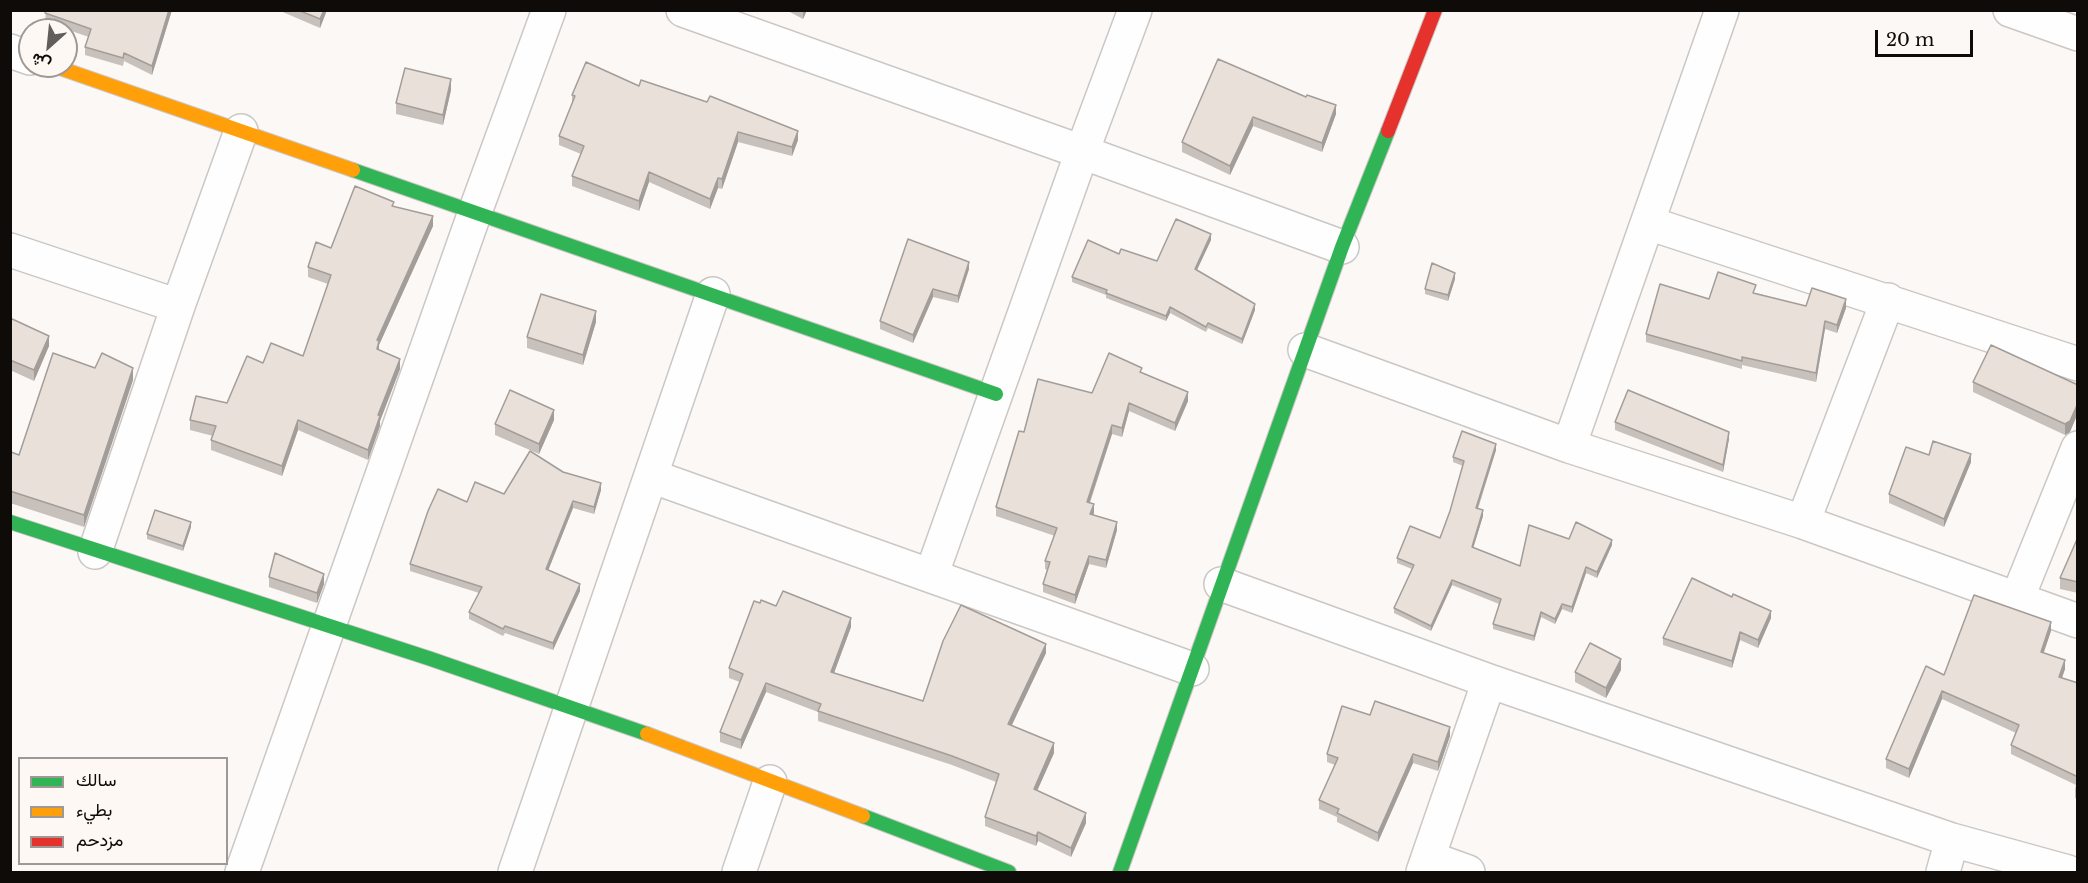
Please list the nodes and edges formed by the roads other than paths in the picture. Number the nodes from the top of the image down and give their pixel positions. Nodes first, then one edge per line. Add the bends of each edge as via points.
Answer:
1 (549, 10) edge
2 (682, 10) edge
3 (1135, 10) edge
4 (1435, 10) edge
5 (1722, 10) edge
6 (2010, 10) edge
7 (2049, 17) edge
8 (2078, 34) edge
9 (78, 74) edge
10 (241, 131) junction
11 (1082, 152) junction
12 (475, 212) junction
13 (1648, 223) junction
14 (1342, 247) junction
15 (10, 250) edge
16 (713, 294) junction
17 (1888, 300) junction
18 (178, 306) junction
19 (1305, 350) junction
20 (2078, 364) edge
21 (996, 393) junction
22 (1569, 446) junction
23 (2078, 448) edge
24 (651, 476) junction
25 (10, 522) edge
26 (1803, 522) junction
27 (95, 552) junction
28 (931, 576) junction
29 (1221, 584) junction
30 (2017, 599) junction
31 (2078, 621) edge
32 (330, 626) junction
33 (1192, 669) junction
34 (1489, 681) junction
35 (572, 707) junction
36 (770, 782) junction
37 (1952, 840) junction
38 (1426, 865) edge
39 (243, 873) edge
40 (515, 873) edge
41 (739, 873) edge
42 (1009, 873) edge
43 (1120, 873) edge
44 (1468, 873) edge
45 (1943, 873) edge
46 (2068, 873) edge

1 - 12 street
2 - 11 street
3 - 11 street
4 - 14 street
5 - 13 street
6 - 7 street
7 - 8 street
9 - 10 street
10 - 12 street
10 - 18 street
11 - 14 street
11 - 21 street
12 - 16 street
12 - 32 street
13 - 17 street
13 - 22 street
14 - 19 street
15 - 18 street
16 - 21 street
16 - 24 street
17 - 20 street
17 - 26 street
18 - 27 street
19 - 22 street
19 - 29 street
21 - 28 street
22 - 26 street
23 - 30 street
24 - 28 street
24 - 35 street
25 - 27 street
26 - 30 street
27 - 32 street
28 - 33 street
29 - 33 street
29 - 34 street
30 - 31 street
32 - 35 street
32 - 39 street
33 - 43 street
34 - 37 street
34 - 38 street
35 - 36 street
35 - 40 street
36 - 41 street
36 - 42 street
37 - 45 street
37 - 46 street
38 - 44 street

